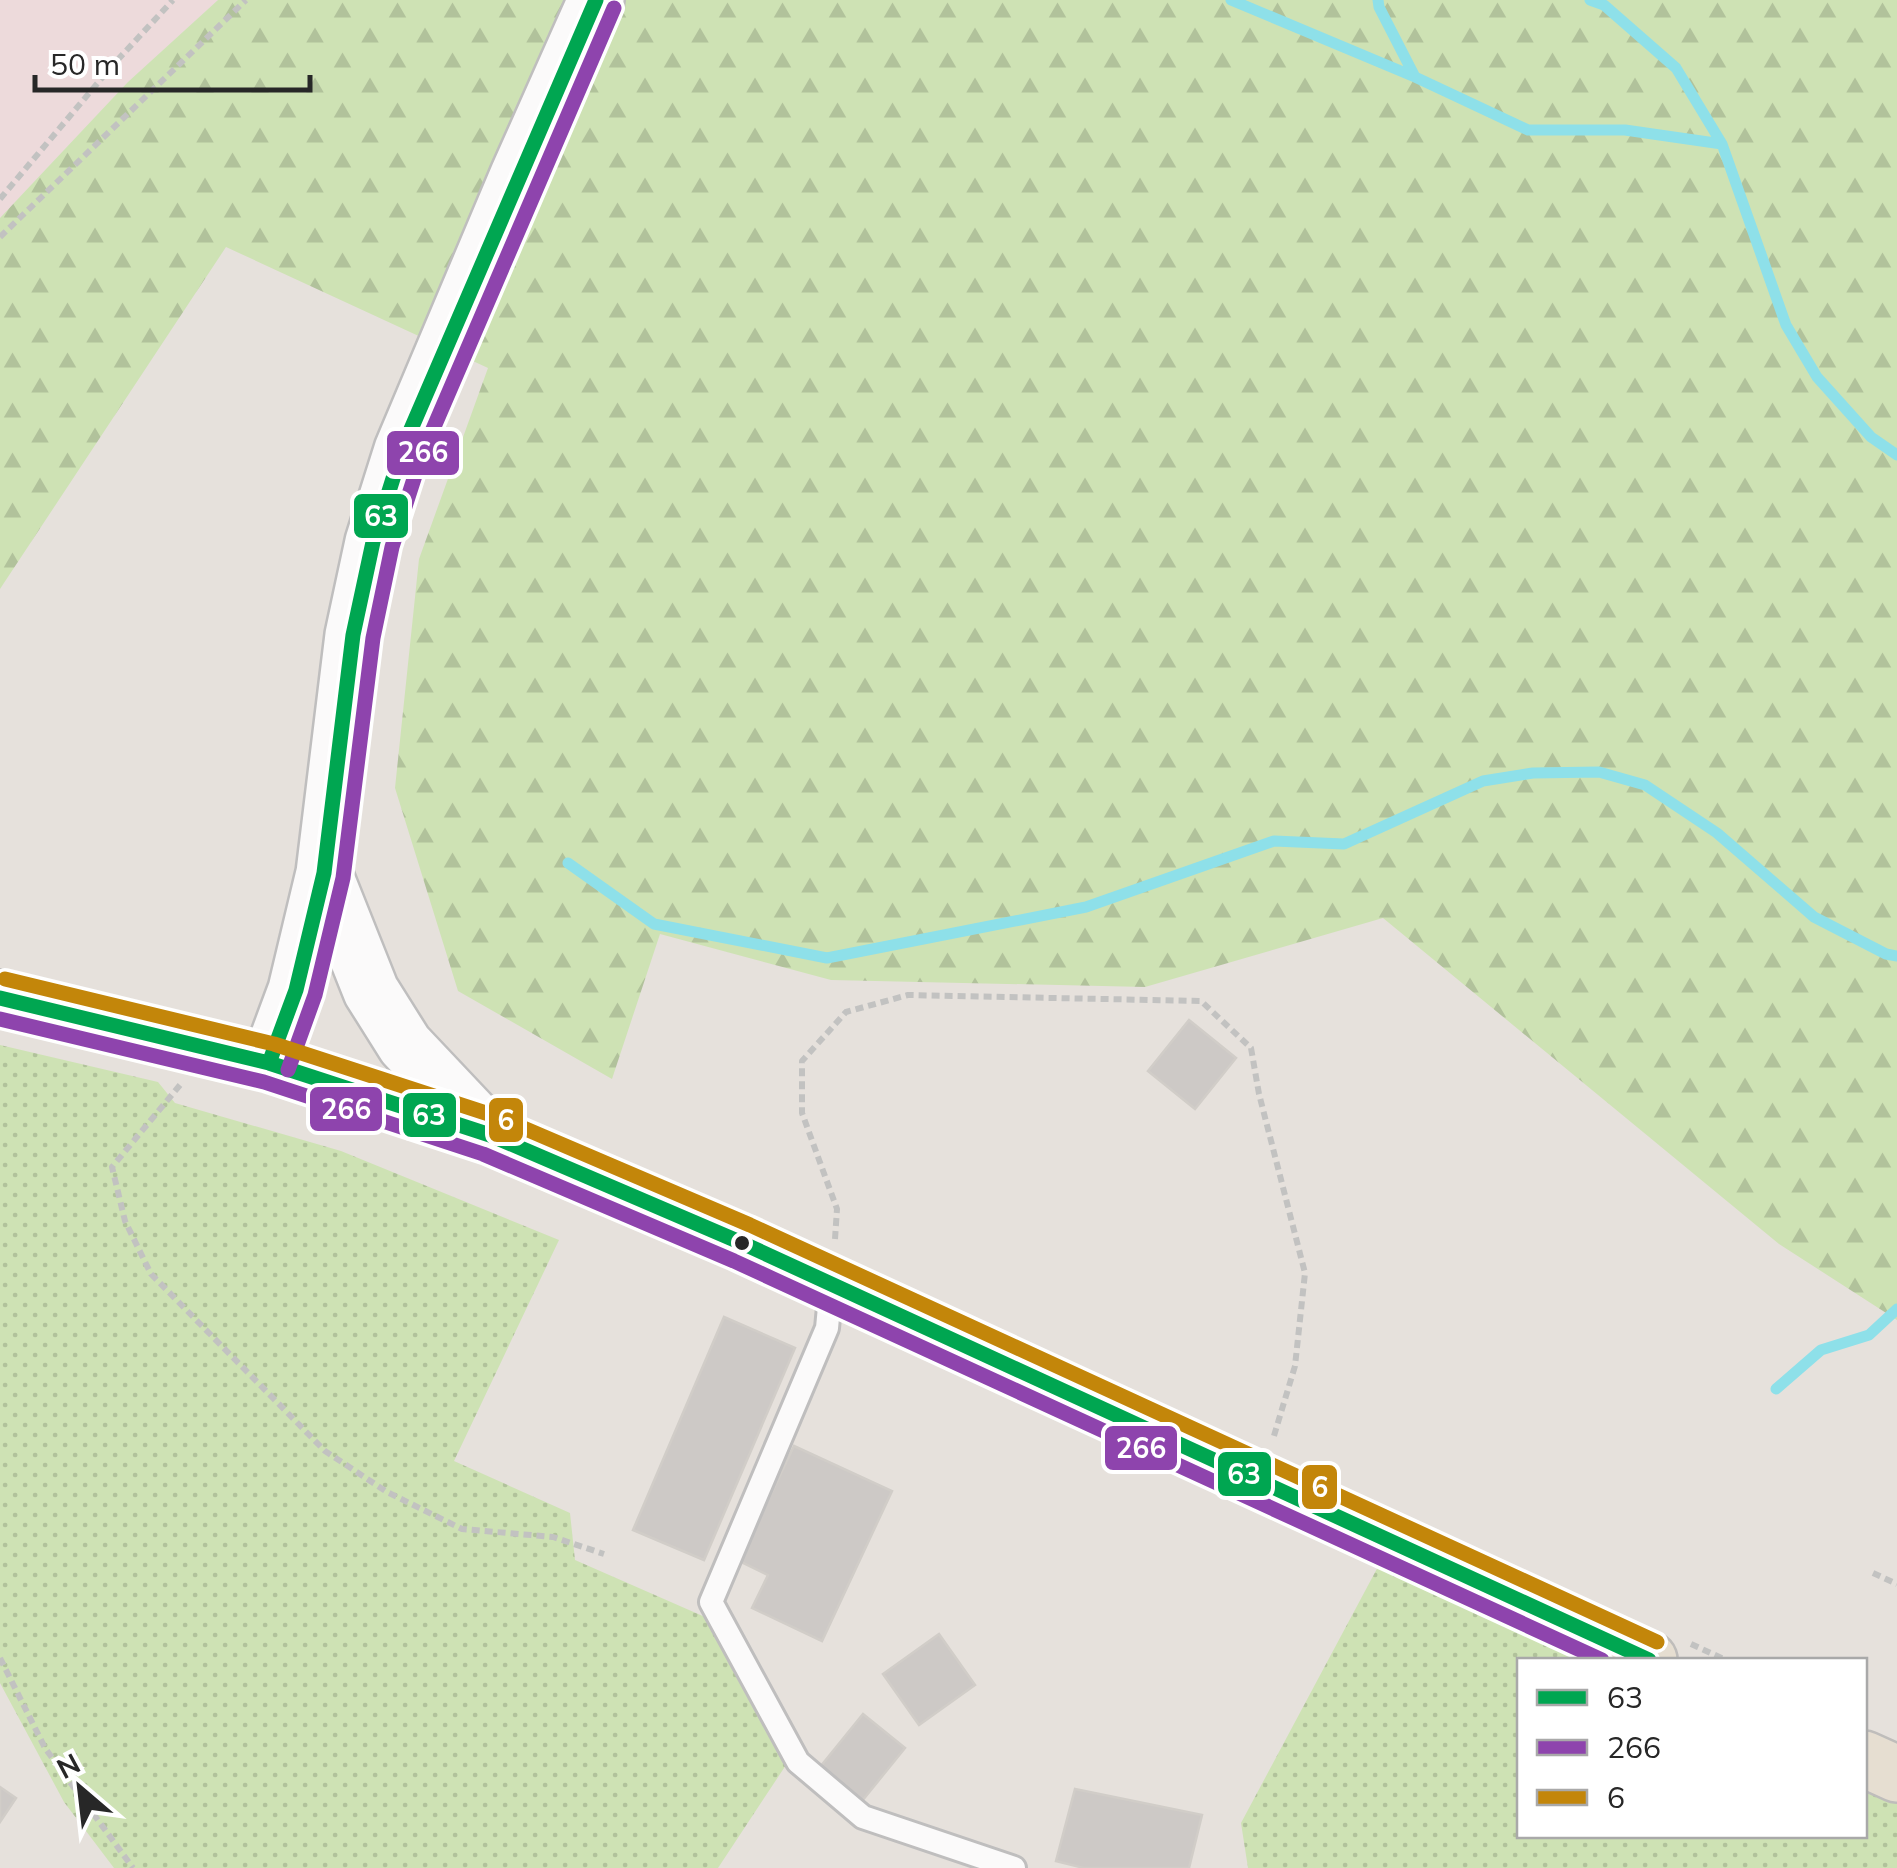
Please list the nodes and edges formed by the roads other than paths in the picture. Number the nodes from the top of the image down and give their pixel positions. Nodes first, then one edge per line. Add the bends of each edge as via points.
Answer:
1 (596, 0) edge
2 (324, 874) junction
3 (0, 998) edge
4 (269, 1063) junction
5 (490, 1135) junction
6 (831, 1286) junction
7 (1645, 1658) edge
8 (1867, 1760) edge
9 (1897, 1774) edge
10 (1014, 1868) edge

1 - 2 street via 402,450 373,542 353,634
2 - 4 street via 296,990
2 - 5 street via 371,992 405,1045
3 - 4 main road
4 - 5 main road
5 - 6 main road
6 - 7 main road
6 - 10 lane via 827,1328 711,1602 798,1762 863,1817
8 - 9 main road

